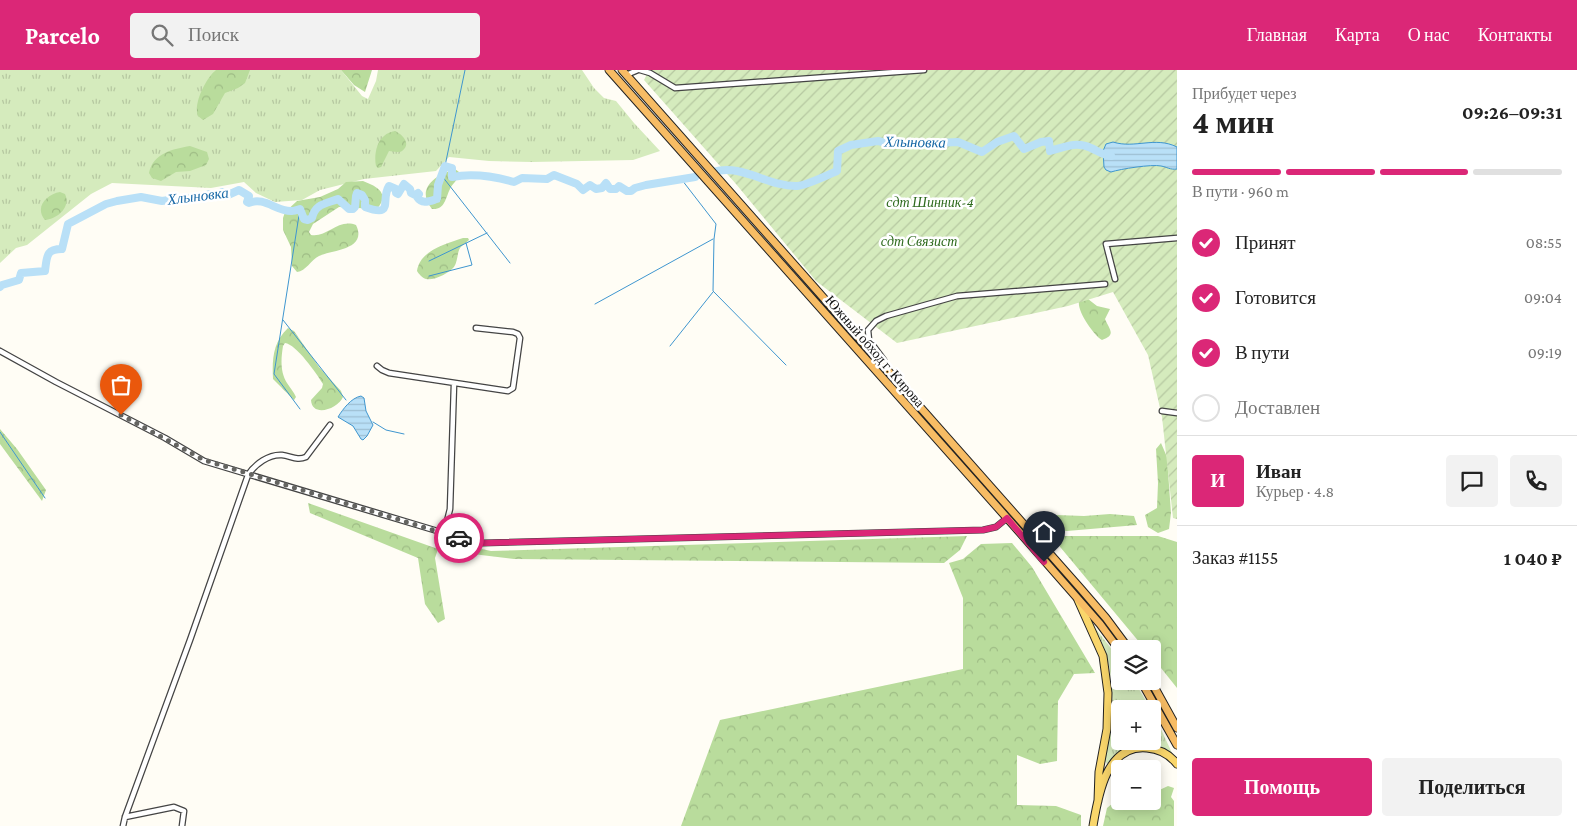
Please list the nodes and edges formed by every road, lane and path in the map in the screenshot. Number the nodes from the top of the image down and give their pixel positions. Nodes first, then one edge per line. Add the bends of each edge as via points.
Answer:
1 (609, 70) edge
2 (639, 70) edge
3 (924, 70) edge
4 (624, 73) edge
5 (1177, 238) edge
6 (1116, 279) dead end
7 (1106, 284) dead end
8 (476, 328) dead end
9 (0, 351) edge
10 (377, 366) dead end
11 (884, 367) junction
12 (454, 384) junction
13 (1162, 411) dead end
14 (1177, 413) edge
15 (330, 425) dead end
16 (248, 474) junction
17 (1007, 518) junction
18 (444, 534) junction
19 (1077, 598) junction
20 (1112, 640) edge
21 (1122, 640) edge
22 (1146, 690) edge
23 (1156, 690) edge
24 (1177, 728) edge
25 (1177, 744) edge
26 (1177, 764) edge
27 (1098, 801) junction
28 (125, 817) junction
29 (123, 826) edge
30 (182, 826) edge
31 (1094, 826) edge

1 - 17 highway, Южный обход г. Кирова
2 - 3 street via 675,88
2 - 4 street
4 - 11 highway, Южный обход г. Кирова
5 - 6 street via 1106,244
7 - 11 street via 957,296 886,316 868,330 869,340 884,360
8 - 12 street via 518,334 513,388 508,391
9 - 16 street via 204,460
10 - 12 street via 389,373
11 - 21 highway, Южный обход г. Кирова
12 - 18 street via 450,509
13 - 14 street
15 - 16 street via 306,457 298,460 275,456 262,460
16 - 18 street
16 - 28 street
17 - 18 street via 990,529 953,531 483,543
17 - 19 highway, Южный обход г. Кирова
19 - 20 highway, Южный обход г. Кирова
19 - 27 main road via 1103,656 1108,693
22 - 25 highway
23 - 24 highway
26 - 27 main road via 1154,749 1131,750 1111,766
27 - 31 main road
28 - 29 street
28 - 30 street via 174,807 184,810

